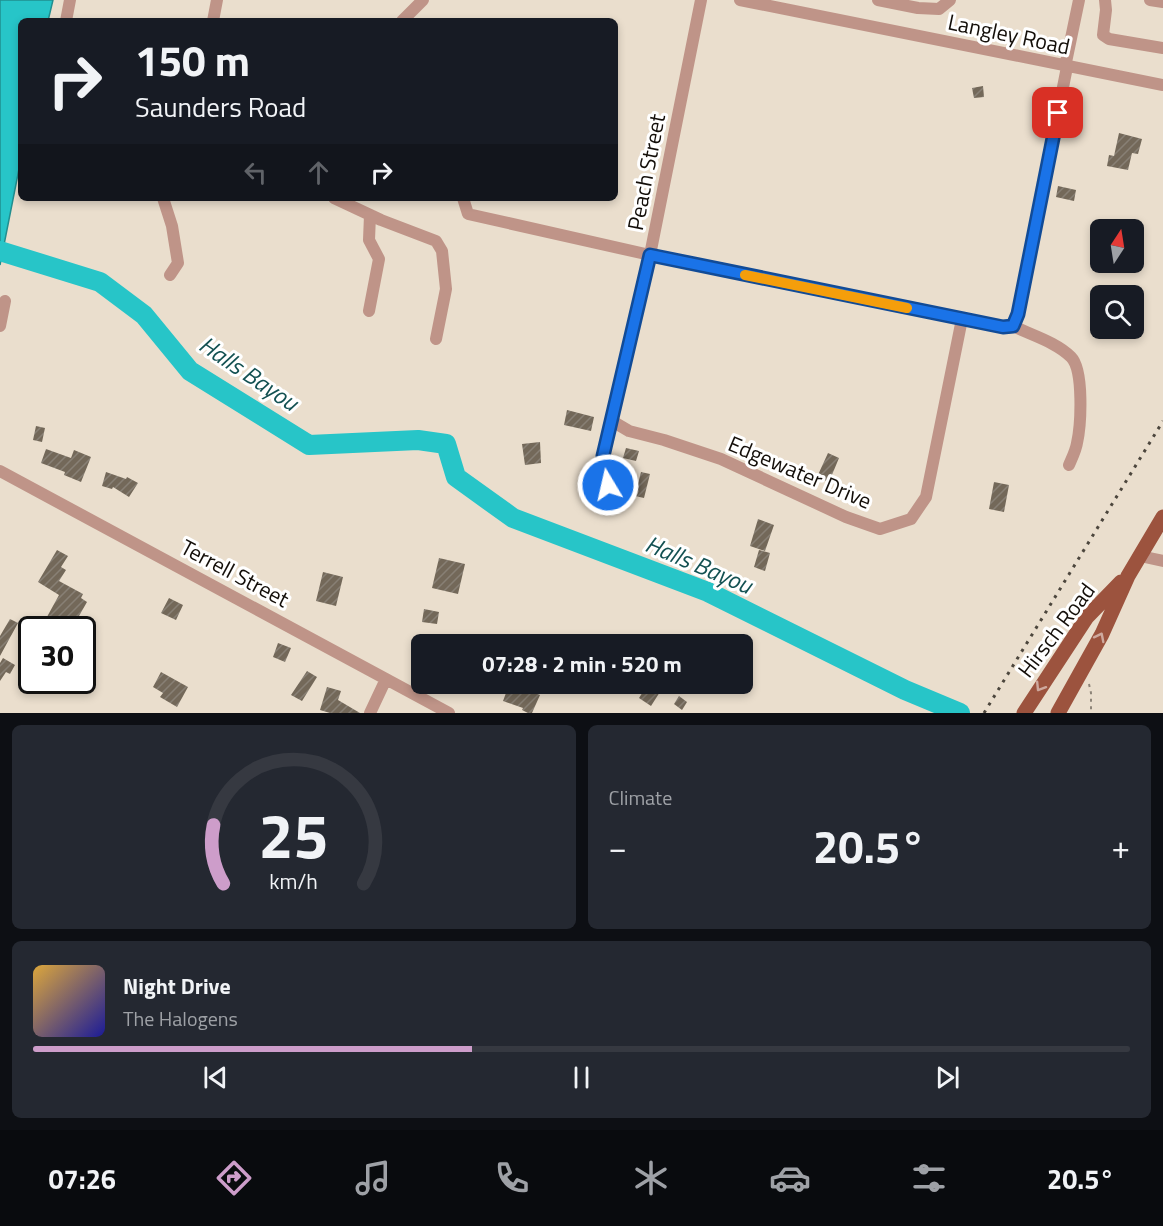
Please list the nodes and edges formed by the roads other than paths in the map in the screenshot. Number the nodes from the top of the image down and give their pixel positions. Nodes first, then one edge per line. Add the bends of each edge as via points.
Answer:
1 (70, 0) edge
2 (217, 0) edge
3 (423, 0) edge
4 (701, 0) edge
5 (740, 0) edge
6 (878, 0) edge
7 (950, 0) edge
8 (1079, 0) edge
9 (1105, 0) edge
10 (1150, 0) edge
11 (1163, 3) edge
12 (67, 18) edge
13 (214, 18) edge
14 (405, 18) edge
15 (1163, 48) edge
16 (1066, 67) junction
17 (1163, 85) edge
18 (165, 201) edge
19 (340, 201) edge
20 (464, 201) edge
21 (370, 215) junction
22 (650, 255) junction
23 (170, 275) dead end
24 (4, 301) dead end
25 (369, 311) dead end
26 (962, 319) junction
27 (0, 326) edge
28 (1013, 326) junction
29 (436, 339) dead end
30 (612, 421) junction
31 (603, 456) dead end
32 (1069, 465) dead end
33 (0, 471) edge
34 (1163, 517) edge
35 (1140, 556) junction
36 (1163, 561) edge
37 (1128, 576) junction
38 (386, 679) junction
39 (370, 713) edge
40 (449, 713) edge
41 (1024, 713) edge
42 (1058, 713) edge

1 - 12 street
2 - 13 street
3 - 14 street
4 - 22 street, Peach Street
5 - 16 street, Langley Road
6 - 7 street via 939,9
8 - 16 street
9 - 15 street via 1103,35
10 - 11 street
16 - 17 street, Langley Road
16 - 28 street
18 - 23 street via 178,263
19 - 21 street
20 - 22 street via 468,214
21 - 25 street via 369,240 378,259
21 - 29 street via 435,241 442,251 446,289
22 - 26 street
22 - 30 street, Peach Street
24 - 27 street
26 - 28 street
26 - 30 street, Edgewater Drive via 926,497 911,519 880,529 721,459 629,431
28 - 32 street via 1057,347 1077,366 1077,444
30 - 31 street, Peach Street
33 - 38 street, Terrell Street
34 - 35 main road, Hirsch Road
35 - 36 street
35 - 37 main road, Hirsch Road
37 -> 41 main road, Hirsch Road via 1087,617
42 -> 37 main road, Hirsch Road via 1102,634
38 - 39 street
38 - 40 street, Terrell Street

